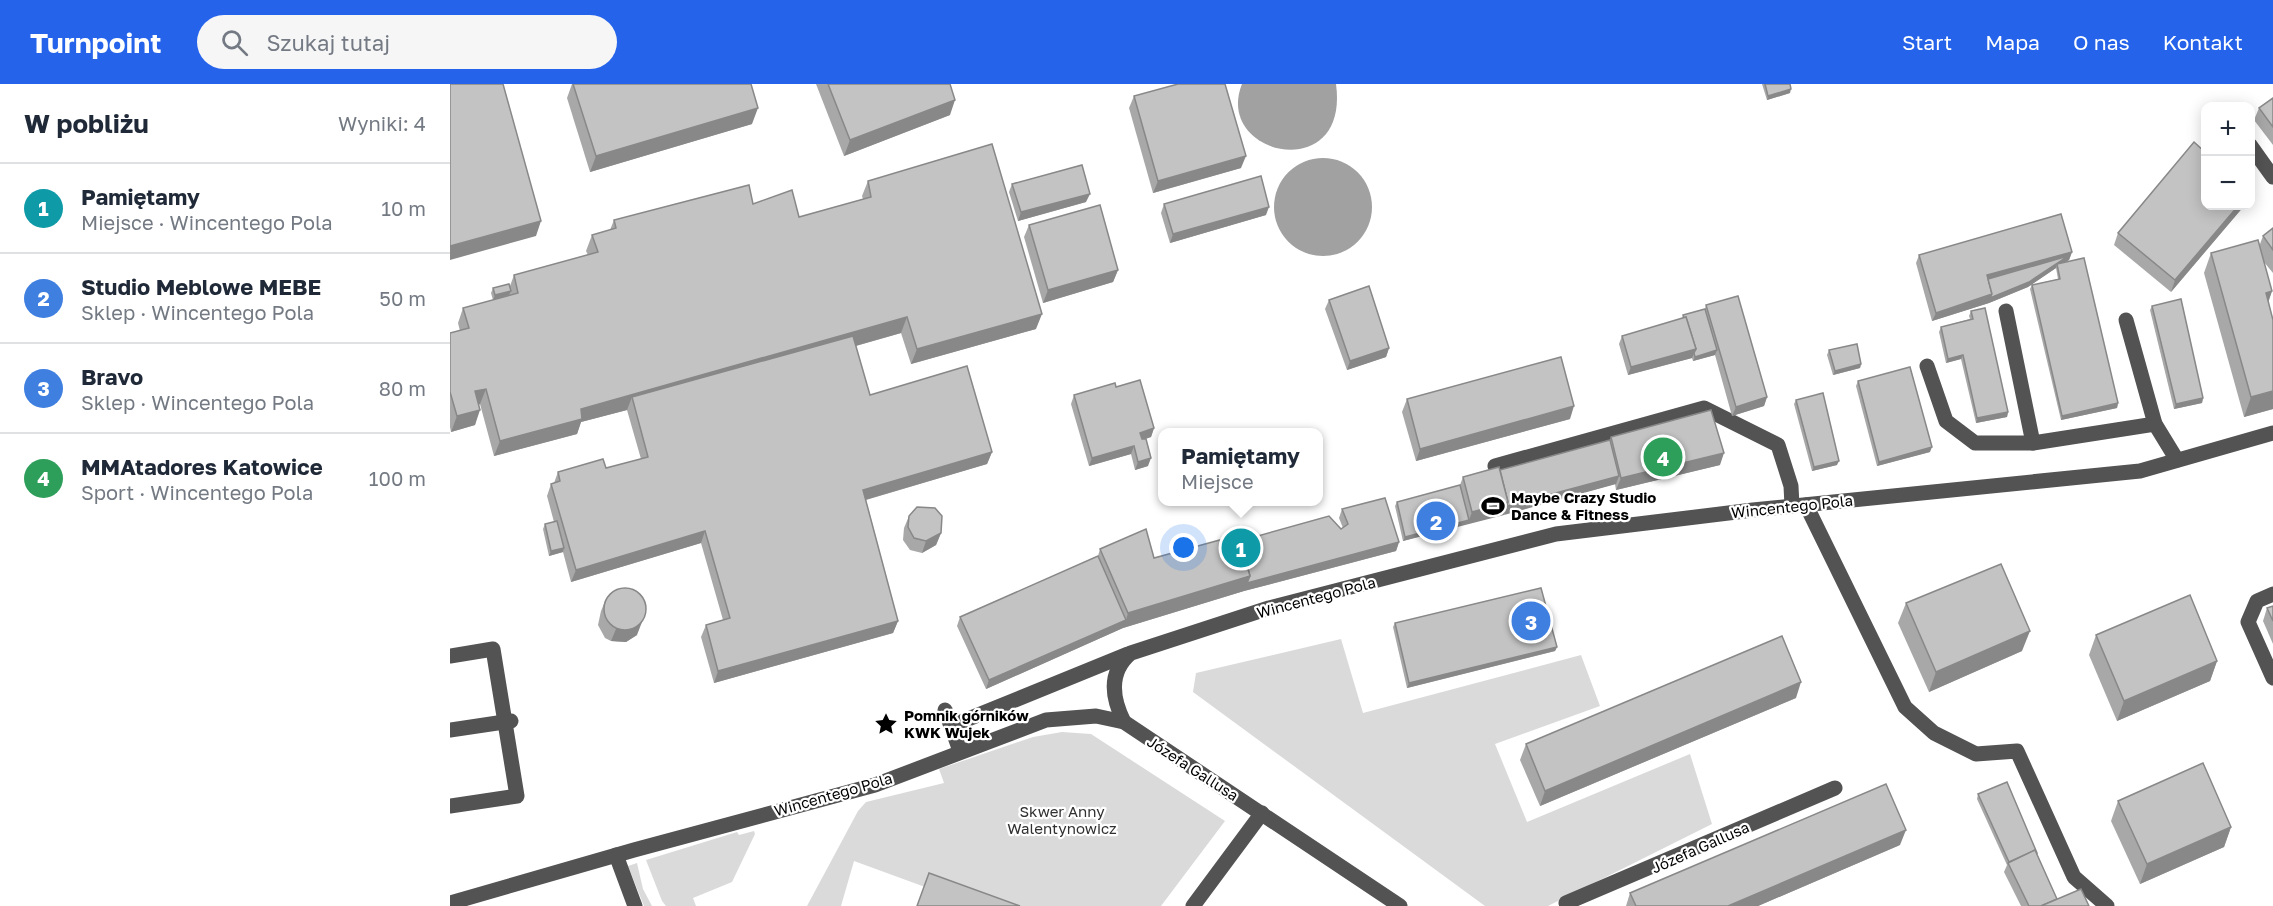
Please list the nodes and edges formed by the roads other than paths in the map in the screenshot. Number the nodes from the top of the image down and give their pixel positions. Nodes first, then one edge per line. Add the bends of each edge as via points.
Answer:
1 (2255, 152) edge
2 (2273, 177) edge
3 (2006, 311) dead end
4 (2126, 320) dead end
5 (1927, 366) dead end
6 (2155, 424) junction
7 (2273, 433) edge
8 (2033, 442) junction
9 (2177, 460) junction
10 (1495, 466) edge
11 (1799, 506) junction
12 (2273, 594) edge
13 (1131, 653) junction
14 (450, 656) edge
15 (2273, 678) edge
16 (945, 710) dead end
17 (508, 722) junction
18 (1124, 722) junction
19 (951, 726) junction
20 (450, 730) edge
21 (960, 752) junction
22 (1835, 788) dead end
23 (450, 806) edge
24 (1262, 813) junction
25 (616, 855) junction
26 (450, 903) edge
27 (635, 906) edge
28 (1193, 906) edge
29 (1400, 906) edge
30 (1567, 906) edge
31 (2107, 906) edge

1 - 2 street
3 - 8 street
4 - 6 street
5 - 8 street via 1946,421 1976,443
6 - 8 street
6 - 9 street
7 - 9 street, Wincentego Pola
9 - 11 street, Wincentego Pola via 2140,471
10 - 11 street via 1704,408 1778,445
11 - 13 street, Wincentego Pola via 1556,534 1269,608
11 - 31 street via 1905,707 1934,733 1976,754 2017,751 2074,877
12 - 15 street via 2258,601 2248,622
13 - 18 street via 1123,660 1114,685 1114,699
13 - 19 street, Wincentego Pola
14 - 17 street via 493,649
16 - 19 street
17 - 20 street
17 - 23 street via 517,796
18 - 21 street, Wincentego Pola via 1096,716 1046,720
18 - 24 street, Józefa Gallusa
19 - 21 street
21 - 25 street, Wincentego Pola via 875,785
22 - 30 street, Józefa Gallusa via 1566,903
24 - 28 street
24 - 29 street, Józefa Gallusa
25 - 26 street, Wincentego Pola
25 - 27 street

